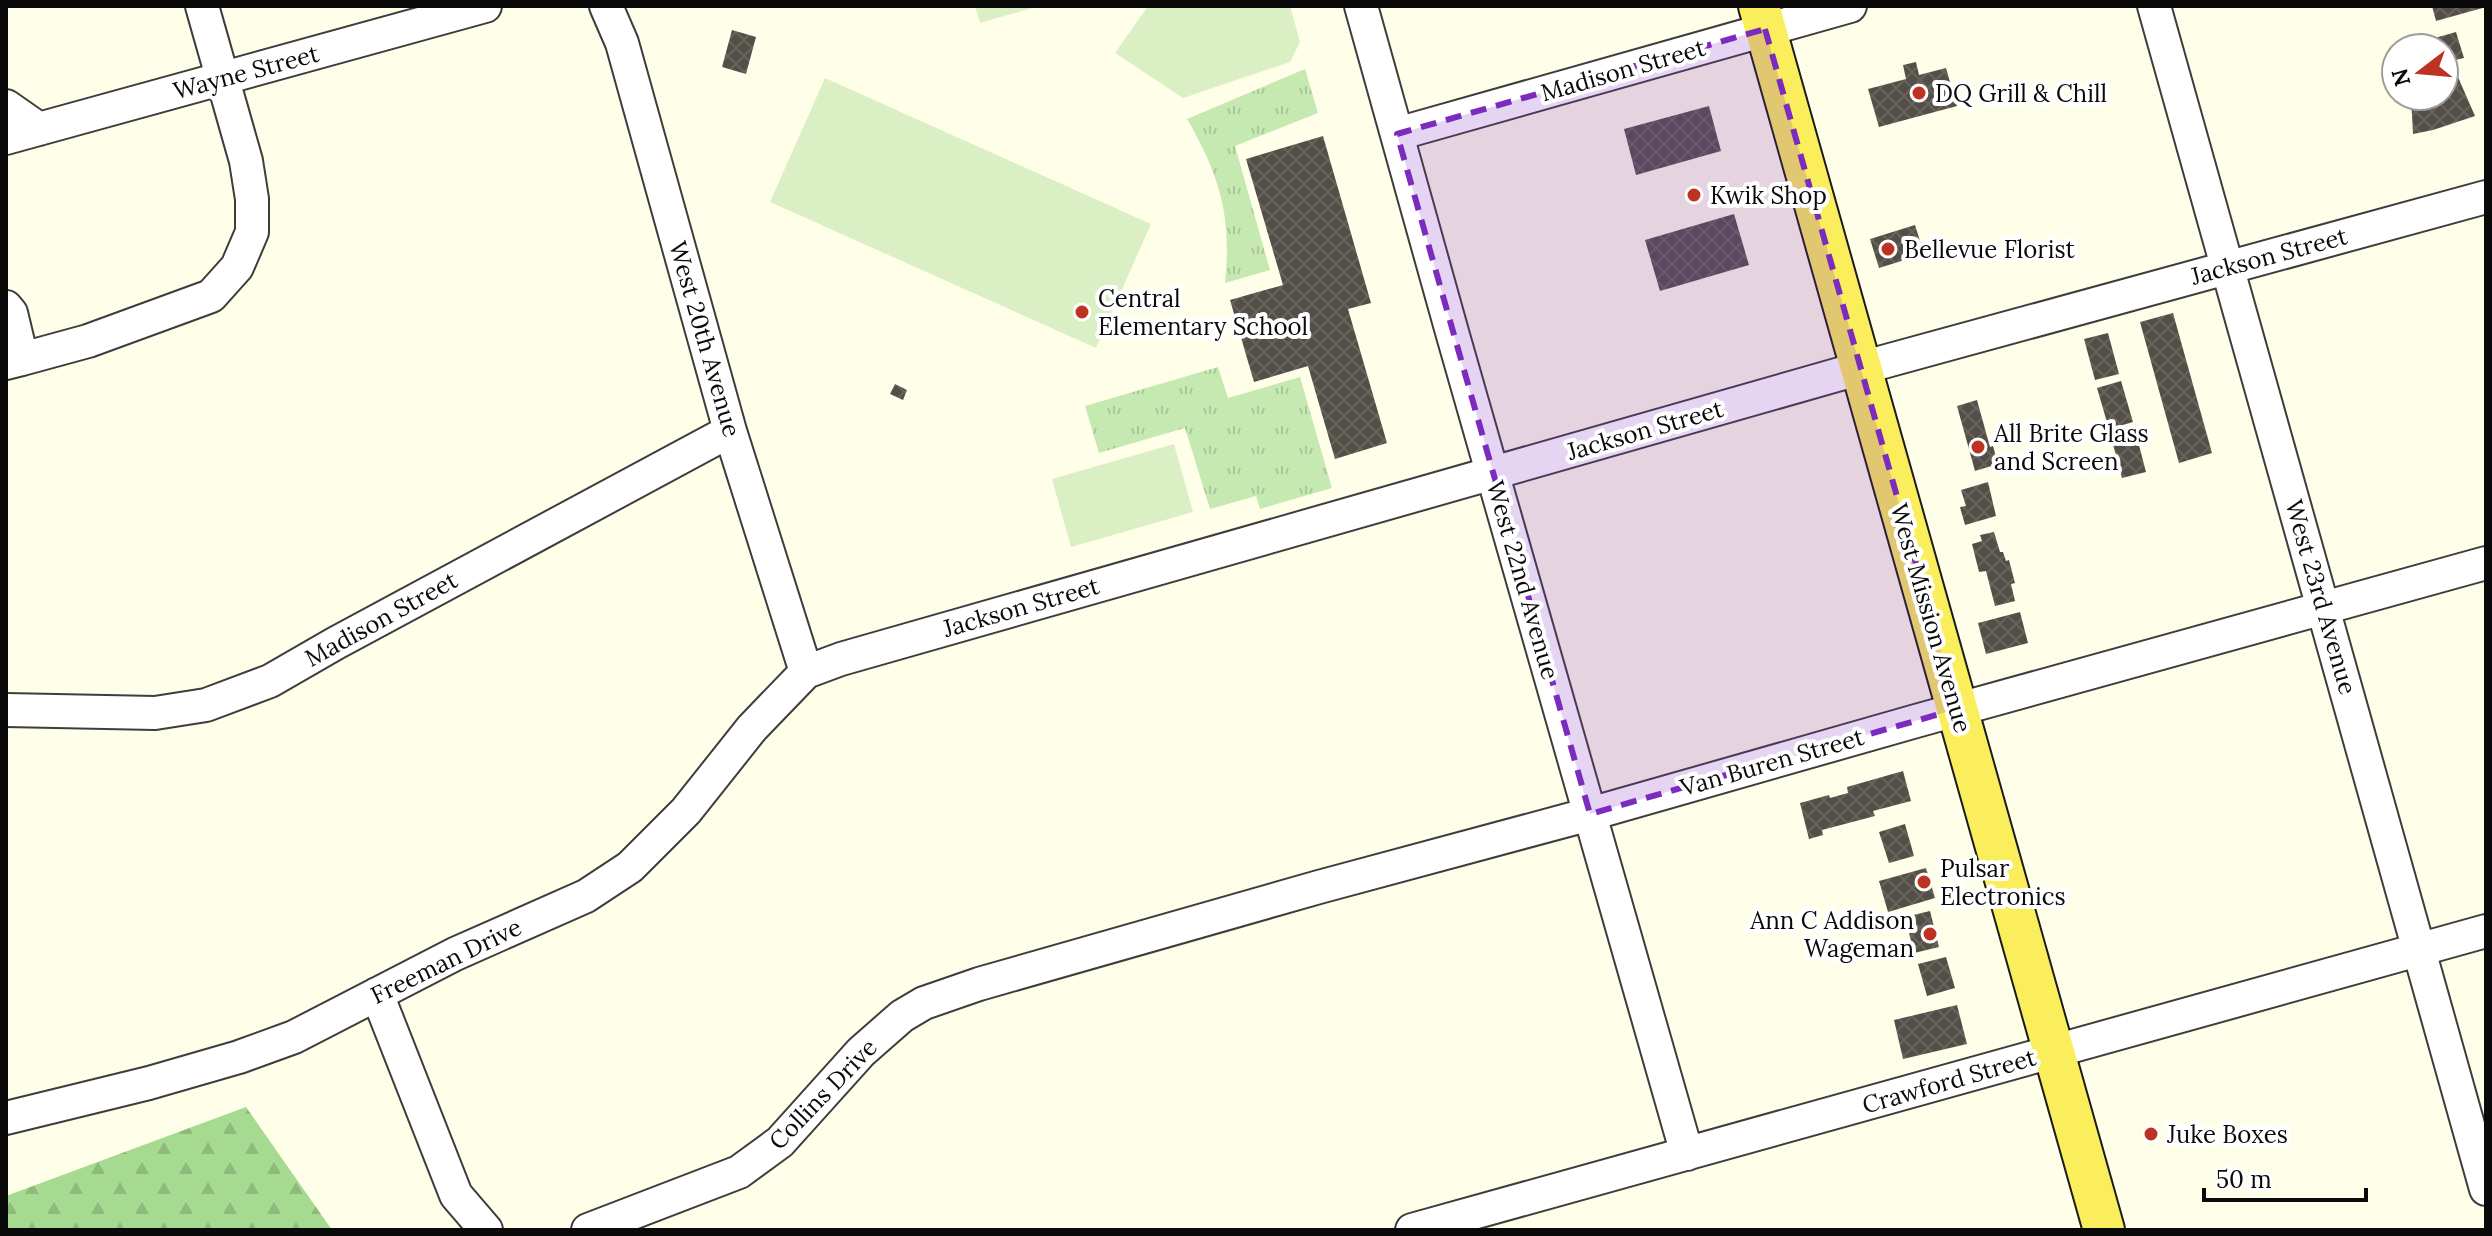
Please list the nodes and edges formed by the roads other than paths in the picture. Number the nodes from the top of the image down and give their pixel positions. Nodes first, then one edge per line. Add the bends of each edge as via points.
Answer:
1 (202, 6) edge
2 (485, 6) edge
3 (606, 6) edge
4 (1361, 6) edge
5 (1850, 6) edge
6 (2154, 6) edge
7 (1762, 18) edge
8 (223, 79) junction
9 (6, 106) edge
10 (39, 129) junction
11 (1397, 134) junction
12 (6, 138) edge
13 (2486, 197) edge
14 (2227, 268) junction
15 (6, 307) edge
16 (14, 361) edge
17 (1861, 368) junction
18 (730, 431) junction
19 (1493, 474) junction
20 (2486, 563) edge
21 (2325, 608) junction
22 (806, 672) junction
23 (1957, 709) junction
24 (6, 710) edge
25 (1590, 814) junction
26 (2486, 931) edge
27 (2420, 949) junction
28 (1058, 962) joint
29 (377, 994) junction
30 (2054, 1052) junction
31 (6, 1118) edge
32 (1687, 1154) junction
33 (2486, 1189) edge
34 (486, 1230) edge
35 (588, 1230) edge
36 (1412, 1230) edge
37 (2104, 1230) edge

1 - 8 street
2 - 8 street, Wayne Street
3 - 18 street, West 20th Avenue via 622,43
4 - 11 street, West 22nd Avenue
5 - 7 street, Madison Street
6 - 14 street, West 23rd Avenue
7 - 11 street, Madison Street
7 - 17 main road, West Mission Avenue
8 - 10 street, Wayne Street
8 - 16 street via 252,199 252,232 237,267 211,296 88,341
9 - 10 street
10 - 12 street, Wayne Street
11 - 19 street, West 22nd Avenue
13 - 14 street, Jackson Street
14 - 17 street, Jackson Street
14 - 21 street, West 23rd Avenue
15 - 16 street via 11,313
17 - 19 street, Jackson Street
17 - 23 main road, West Mission Avenue
18 - 22 street, West 20th Avenue
18 - 24 street, Madison Street via 270,681 206,705 155,713
19 - 22 street, Jackson Street
19 - 25 street, West 22nd Avenue
20 - 21 street, Van Buren Street
21 - 23 street, Van Buren Street
21 - 27 street, West 23rd Avenue
22 - 29 street, Freeman Drive via 752,728 686,811 630,867 586,896
23 - 25 street, Van Buren Street
23 - 30 main road, West Mission Avenue
25 - 28 street, Van Buren Street
25 - 32 street, West 22nd Avenue
26 - 27 street, Crawford Street
27 - 30 street, Crawford Street
27 - 33 street, West 23rd Avenue
28 - 35 street, Collins Drive via 924,1003 861,1052 780,1142 739,1172
29 - 31 street, Freeman Drive via 294,1037 239,1057
29 - 34 street via 456,1195
30 - 32 street, Crawford Street
30 - 37 main road, West Mission Avenue
32 - 36 street, Crawford Street

